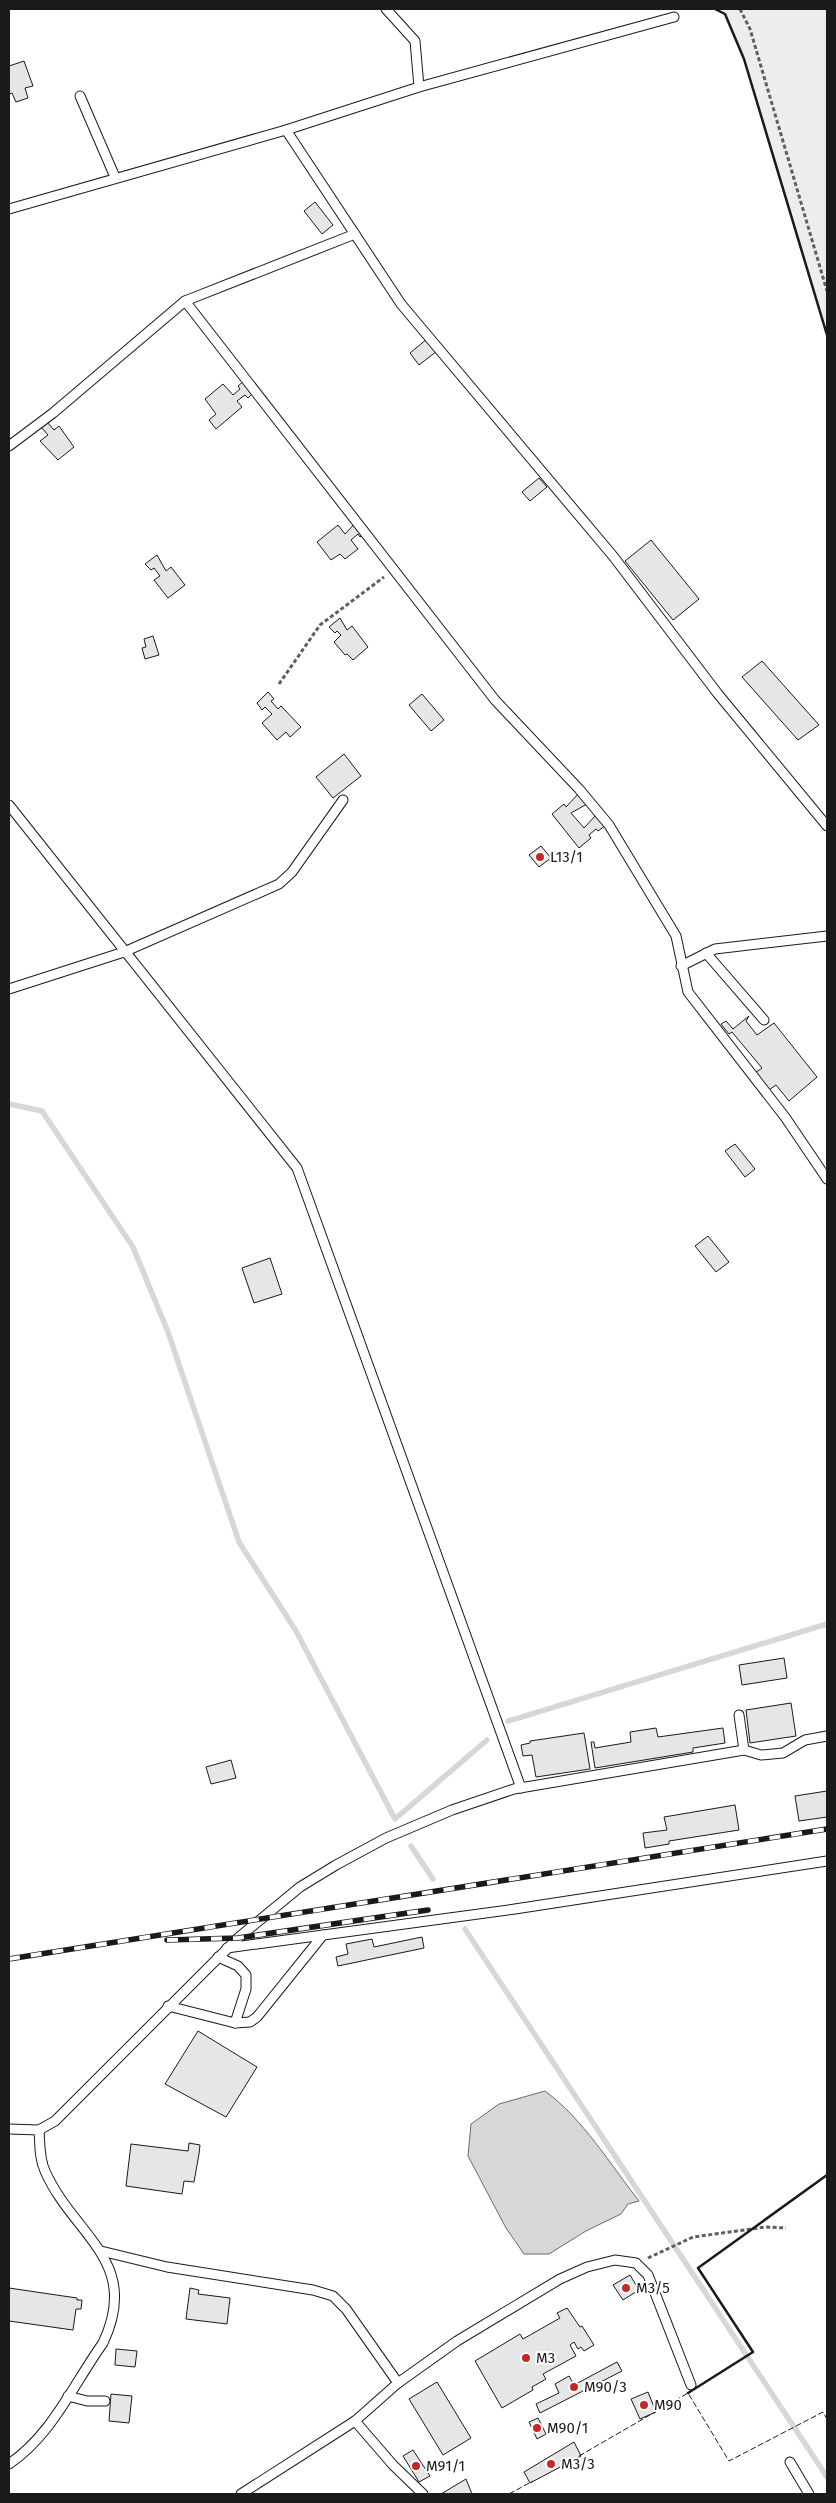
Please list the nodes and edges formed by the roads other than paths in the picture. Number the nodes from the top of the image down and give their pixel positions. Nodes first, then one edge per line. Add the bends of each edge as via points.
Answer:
1 (386, 9) edge
2 (674, 17) dead end
3 (419, 87) junction
4 (80, 96) dead end
5 (286, 130) junction
6 (115, 177) junction
7 (9, 209) edge
8 (355, 234) junction
9 (185, 301) junction
10 (9, 446) edge
11 (342, 800) dead end
12 (9, 805) edge
13 (827, 826) edge
14 (827, 936) edge
15 (124, 952) junction
16 (706, 953) junction
17 (681, 966) junction
18 (9, 989) edge
19 (764, 1020) dead end
20 (827, 1180) edge
21 (739, 1714) dead end
22 (827, 1736) edge
23 (744, 1750) junction
24 (521, 1788) junction
25 (827, 1861) edge
26 (324, 1935) junction
27 (227, 1948) junction
28 (218, 1957) junction
29 (168, 2006) junction
30 (235, 2023) junction
31 (9, 2129) edge
32 (39, 2130) junction
33 (100, 2251) junction
34 (398, 2383) junction
35 (691, 2385) dead end
36 (68, 2396) junction
37 (105, 2401) dead end
38 (356, 2421) junction
39 (790, 2462) dead end
40 (9, 2464) edge
41 (241, 2494) edge
42 (423, 2494) edge
43 (809, 2494) edge

1 - 3 lane via 415,41
2 - 3 lane
3 - 5 lane
4 - 6 lane
5 - 6 lane
5 - 8 lane
6 - 7 lane
8 - 9 lane
8 - 13 lane via 401,304 612,556 718,694
9 - 10 lane via 53,413
9 - 17 lane via 495,700 609,824 676,936
11 - 15 lane via 292,872 279,884
12 - 15 lane
14 - 16 lane via 715,949
15 - 18 lane
15 - 24 lane via 290,1157 303,1180
16 - 17 lane
16 - 19 lane
17 - 20 lane via 688,992 784,1117
21 - 23 lane
22 - 23 lane via 805,1740 783,1753 761,1755
23 - 24 lane
24 - 27 lane via 452,1810 386,1838 336,1865 300,1887
25 - 26 lane
26 - 27 lane
26 - 30 lane via 257,2017 250,2022
27 - 28 lane
28 - 29 lane
28 - 30 lane via 238,1966 246,1975 246,1989
29 - 30 lane
29 - 32 lane via 54,2122
31 - 32 lane
32 - 33 lane via 42,2160 50,2182
33 - 34 lane via 167,2267 333,2296 346,2309
33 - 36 lane via 107,2262 114,2287 114,2307 108,2331
34 - 35 lane via 479,2327 572,2273 615,2260 636,2263 648,2275
34 - 38 lane
36 - 37 lane
36 - 40 lane via 37,2440
38 - 41 lane
38 - 42 lane
39 - 43 lane

